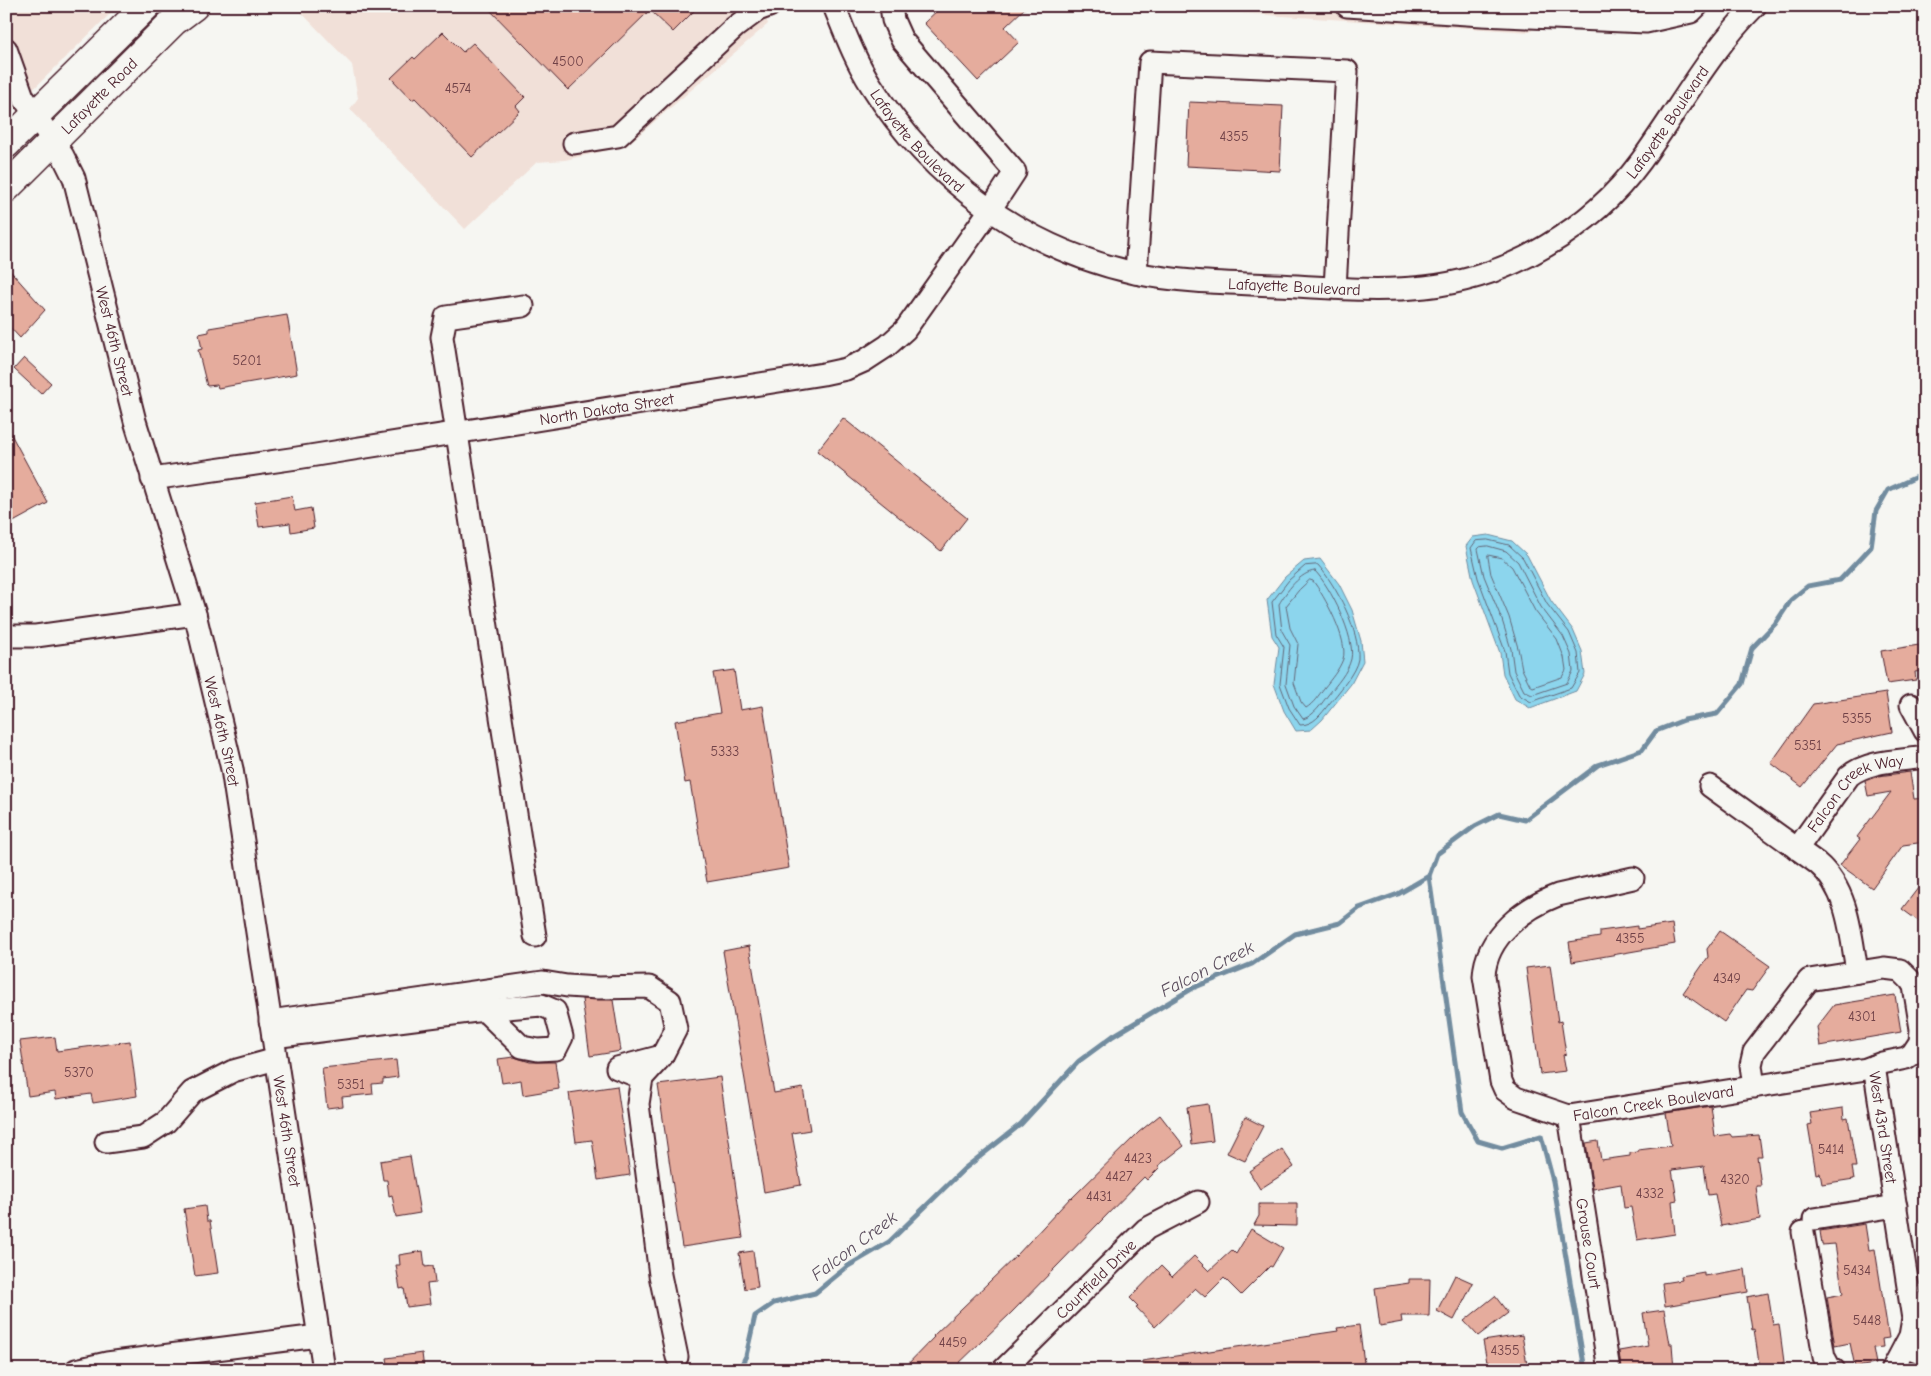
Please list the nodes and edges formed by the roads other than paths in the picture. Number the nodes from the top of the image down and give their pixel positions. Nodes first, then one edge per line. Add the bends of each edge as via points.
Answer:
1 (146, 6) edge
2 (194, 6) edge
3 (769, 6) edge
4 (834, 6) edge
5 (891, 6) edge
6 (1347, 6) edge
7 (1697, 6) edge
8 (1755, 6) edge
9 (1533, 12) edge
10 (6, 50) edge
11 (35, 115) junction
12 (53, 142) junction
13 (574, 143) dead end
14 (6, 144) edge
15 (6, 188) edge
16 (990, 210) junction
17 (1136, 273) junction
18 (1335, 288) junction
19 (523, 306) dead end
20 (456, 432) junction
21 (152, 479) junction
22 (195, 614) junction
23 (6, 634) edge
24 (1911, 705) dead end
25 (1925, 731) edge
26 (1925, 757) edge
27 (1710, 786) dead end
28 (1797, 849) junction
29 (1633, 878) dead end
30 (535, 936) dead end
31 (1857, 972) junction
32 (484, 1010) dead end
33 (272, 1029) junction
34 (276, 1059) junction
35 (1874, 1066) junction
36 (1754, 1087) junction
37 (1569, 1116) junction
38 (106, 1142) dead end
39 (1198, 1202) dead end
40 (1896, 1206) junction
41 (318, 1336) junction
42 (1915, 1350) edge
43 (677, 1357) dead end
44 (76, 1370) edge
45 (324, 1370) edge
46 (1003, 1370) edge
47 (1609, 1370) edge
48 (1834, 1370) edge
49 (1892, 1370) edge

1 - 11 main road, Lafayette Road
2 - 12 main road, Lafayette Road via 174,21
3 - 13 street via 735,27 618,136
4 - 16 street, Lafayette Boulevard via 857,61 896,121 924,154
5 - 16 street, North Dakota Street via 902,40 1015,172
6 - 9 street
7 - 9 street via 1691,12 1646,22
8 - 18 street, Lafayette Boulevard via 1703,67 1640,162 1617,190 1566,233 1525,258 1461,281 1401,290
10 - 11 street, West 46th Street via 23,97
11 - 12 street, West 46th Street
11 - 14 main road, Lafayette Road
12 - 15 main road, Lafayette Road
12 - 21 street, West 46th Street via 69,166 78,192
16 - 17 street, Lafayette Boulevard via 1031,235 1068,252
16 - 20 street, North Dakota Street via 910,324 887,346 860,363 823,374
17 - 18 street, Lafayette Boulevard via 1195,281
17 - 18 street via 1150,62 1347,70
19 - 20 street via 446,317 442,337
20 - 21 street, North Dakota Street
20 - 30 street
21 - 22 street, West 46th Street
22 - 23 street via 36,636
22 - 33 street, West 46th Street via 232,769
24 - 25 street
26 - 28 street, Falcon Creek Way via 1856,770
27 - 28 street
28 - 31 street via 1824,868 1834,881 1847,917
29 - 37 street, Falcon Creek Boulevard via 1548,899 1509,925 1486,960 1484,976 1502,1086 1516,1098
31 - 35 street, West 43rd Street via 1892,968 1906,974 1914,986 1920,1042 1906,1058
31 - 36 street, West 43rd Street via 1806,983 1754,1052 1751,1065
32 - 33 street
33 - 34 street, West 46th Street
33 - 43 street via 543,982 598,988 649,987 670,1001 676,1029 662,1056 642,1078 638,1104 660,1275
34 - 38 street via 233,1071 192,1092 166,1122 143,1137
34 - 41 street, West 46th Street
35 - 36 street, Falcon Creek Boulevard
35 - 40 street, West 43rd Street
36 - 37 street, Falcon Creek Boulevard
37 - 47 street, Grouse Court
39 - 46 street, Courtfield Drive via 1146,1229
40 - 42 street, West 43rd Street
40 - 48 street via 1809,1225 1824,1358
41 - 44 street via 107,1363
41 - 45 street, West 46th Street
42 - 49 street, West 43rd Street

